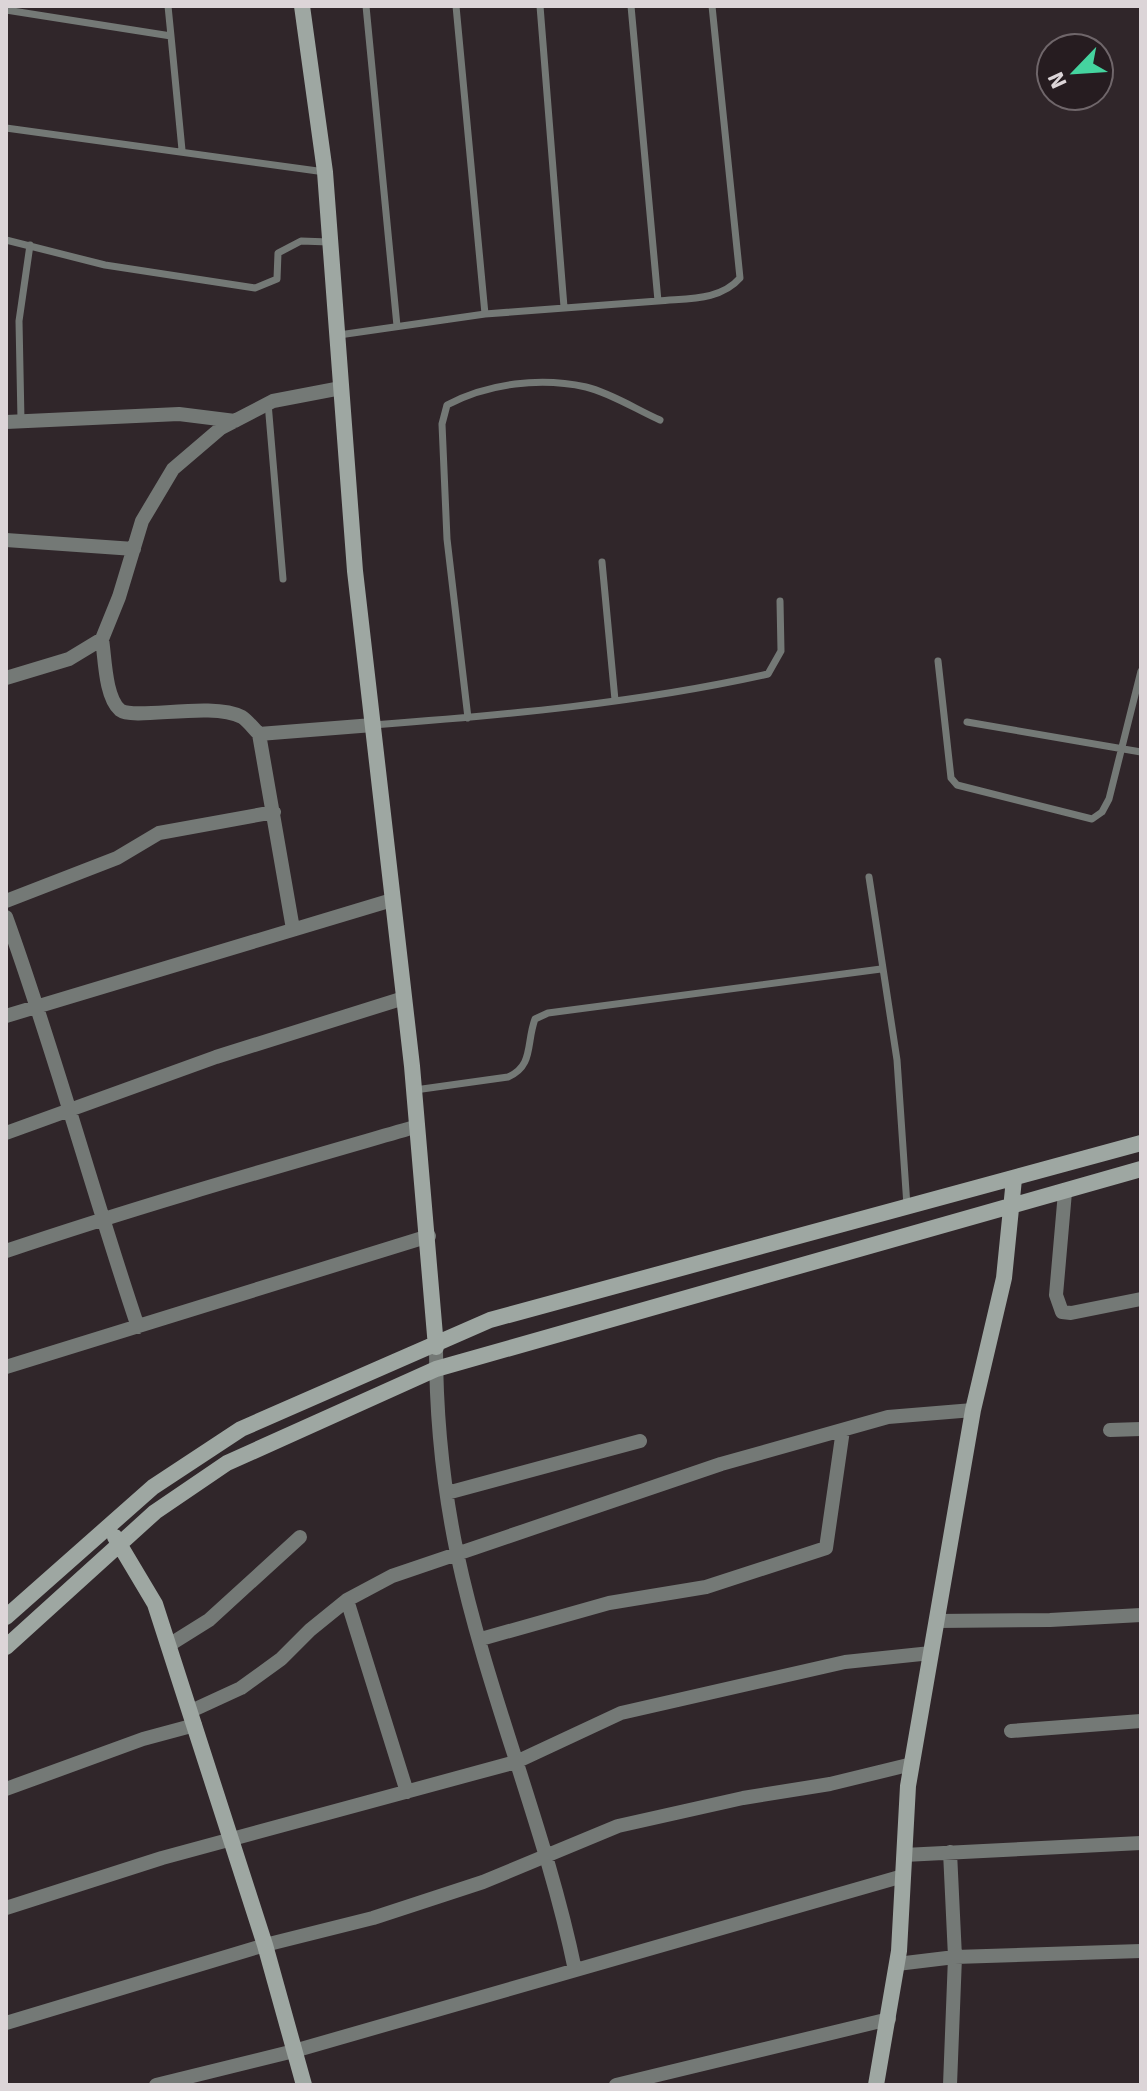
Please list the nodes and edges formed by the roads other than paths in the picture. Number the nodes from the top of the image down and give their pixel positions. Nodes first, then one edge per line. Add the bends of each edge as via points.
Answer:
1 (168, 6) edge
2 (302, 6) edge
3 (366, 6) edge
4 (456, 6) edge
5 (540, 6) edge
6 (631, 6) edge
7 (712, 6) edge
8 (6, 10) edge
9 (171, 36) junction
10 (6, 128) edge
11 (182, 150) junction
12 (325, 172) junction
13 (6, 240) edge
14 (329, 242) junction
15 (30, 245) junction
16 (658, 301) junction
17 (564, 307) junction
18 (485, 314) junction
19 (397, 326) junction
20 (337, 335) junction
21 (341, 388) junction
22 (268, 403) junction
23 (660, 420) dead end
24 (14, 421) edge
25 (235, 421) junction
26 (6, 540) edge
27 (134, 549) junction
28 (602, 562) dead end
29 (283, 579) dead end
30 (780, 601) dead end
31 (102, 639) junction
32 (938, 661) dead end
33 (1141, 671) edge
34 (6, 678) edge
35 (615, 700) junction
36 (468, 718) junction
37 (967, 722) dead end
38 (373, 725) junction
39 (259, 734) junction
40 (1122, 748) junction
41 (1141, 752) edge
42 (274, 812) junction
43 (869, 877) dead end
44 (392, 900) junction
45 (6, 901) edge
46 (6, 917) edge
47 (293, 929) junction
48 (881, 969) junction
49 (404, 998) junction
50 (38, 1004) junction
51 (6, 1016) edge
52 (414, 1090) junction
53 (71, 1110) junction
54 (418, 1126) junction
55 (6, 1133) edge
56 (1141, 1143) edge
57 (1141, 1169) edge
58 (1014, 1179) junction
59 (1065, 1192) junction
60 (907, 1206) junction
61 (1013, 1208) junction
62 (101, 1218) junction
63 (429, 1236) junction
64 (6, 1251) edge
65 (1141, 1299) edge
66 (138, 1327) junction
67 (436, 1347) junction
68 (6, 1367) edge
69 (436, 1369) junction
70 (973, 1410) junction
71 (1141, 1429) edge
72 (843, 1430) junction
73 (1110, 1430) dead end
74 (640, 1441) dead end
75 (447, 1493) junction
76 (110, 1529) junction
77 (300, 1537) dead end
78 (120, 1547) junction
79 (458, 1555) junction
80 (347, 1600) junction
81 (1141, 1615) edge
82 (6, 1617) edge
83 (936, 1621) junction
84 (481, 1639) junction
85 (169, 1645) junction
86 (6, 1647) edge
87 (931, 1653) junction
88 (193, 1718) junction
89 (1141, 1721) edge
90 (1011, 1731) dead end
91 (516, 1762) junction
92 (912, 1764) junction
93 (6, 1789) edge
94 (407, 1792) junction
95 (230, 1841) junction
96 (1141, 1843) edge
97 (950, 1852) junction
98 (904, 1855) junction
99 (545, 1857) junction
100 (903, 1876) junction
101 (6, 1908) edge
102 (265, 1945) junction
103 (1141, 1951) edge
104 (955, 1957) junction
105 (897, 1964) junction
106 (575, 1970) junction
107 (889, 2019) junction
108 (6, 2023) edge
109 (294, 2051) junction
110 (156, 2085) edge
111 (304, 2085) edge
112 (616, 2085) edge
113 (876, 2085) edge
114 (950, 2085) edge

1 - 9 lane
2 - 12 street
3 - 19 lane
4 - 18 lane
5 - 17 lane
6 - 16 lane
7 - 16 lane via 740,278 722,293
8 - 9 lane
9 - 11 lane
10 - 11 lane
11 - 12 lane
12 - 14 street
13 - 15 lane
14 - 15 lane via 289,245 278,253 277,279 255,288 105,265
14 - 20 street
15 - 24 lane via 19,321
16 - 17 lane
17 - 18 lane
18 - 19 lane
19 - 20 lane
20 - 21 street
21 - 22 street
21 - 38 street
22 - 25 street
22 - 29 lane
23 - 36 lane via 588,388 538,380 447,405 442,424 447,539
24 - 25 street via 179,414
25 - 27 street via 173,469 142,521
26 - 27 street
27 - 31 street
28 - 35 lane
30 - 35 lane via 781,651 768,674 687,692
31 - 34 street via 69,659
31 - 39 street via 113,699 121,711 133,715 212,710 242,717
32 - 40 lane via 951,778 965,790 1092,819 1109,799
33 - 40 lane
35 - 36 lane
36 - 38 lane
37 - 40 lane
38 - 39 street
38 - 44 street
39 - 42 street
40 - 41 lane
42 - 45 street via 159,833 117,858
42 - 47 street
43 - 48 lane
44 - 47 street
44 - 49 street
46 - 50 street
47 - 50 street
48 - 52 lane via 565,1008 535,1019 528,1063 520,1071
48 - 60 lane via 897,1060
49 - 52 street
49 - 53 street via 216,1057
50 - 51 street
50 - 53 street
52 - 54 street
53 - 55 street
53 - 62 street
54 - 62 street
54 - 63 street
56 - 58 street
57 - 59 street
58 - 60 street
58 - 61 street
59 - 61 street
59 - 65 street via 1056,1295 1062,1312
60 - 67 street via 538,1305 490,1320
61 - 69 street
61 - 70 street via 1004,1278
62 - 64 street
62 - 66 street
63 - 66 street
63 - 67 street
66 - 68 street
67 - 69 street
67 - 76 street via 241,1429 153,1487
69 - 75 street
69 - 78 street via 227,1463 155,1512
70 - 72 street via 888,1417
70 - 83 street
71 - 73 street
72 - 79 street via 721,1464
72 - 84 street via 826,1548 706,1587 609,1603
74 - 75 street
75 - 79 street
76 - 78 street
76 - 82 street
77 - 85 street via 209,1620
78 - 85 street via 155,1604
78 - 86 street
79 - 80 street via 392,1576
79 - 84 street
80 - 88 street via 250,1681
80 - 94 street
81 - 83 street
83 - 87 street
84 - 91 street
85 - 88 street
87 - 91 street via 845,1662 621,1713
87 - 92 street
88 - 93 street
88 - 95 street
89 - 90 street
91 - 94 street
91 - 99 street
92 - 98 street
92 - 99 street via 618,1826
94 - 95 street
95 - 101 street
95 - 102 street
96 - 97 street
97 - 98 street
97 - 104 street
98 - 100 street
99 - 102 street via 373,1918
99 - 106 street
100 - 105 street
100 - 106 street
102 - 108 street
102 - 109 street
103 - 104 street
104 - 105 street
104 - 114 street
105 - 107 street
106 - 109 street
107 - 112 street
107 - 113 street
109 - 110 street
109 - 111 street

